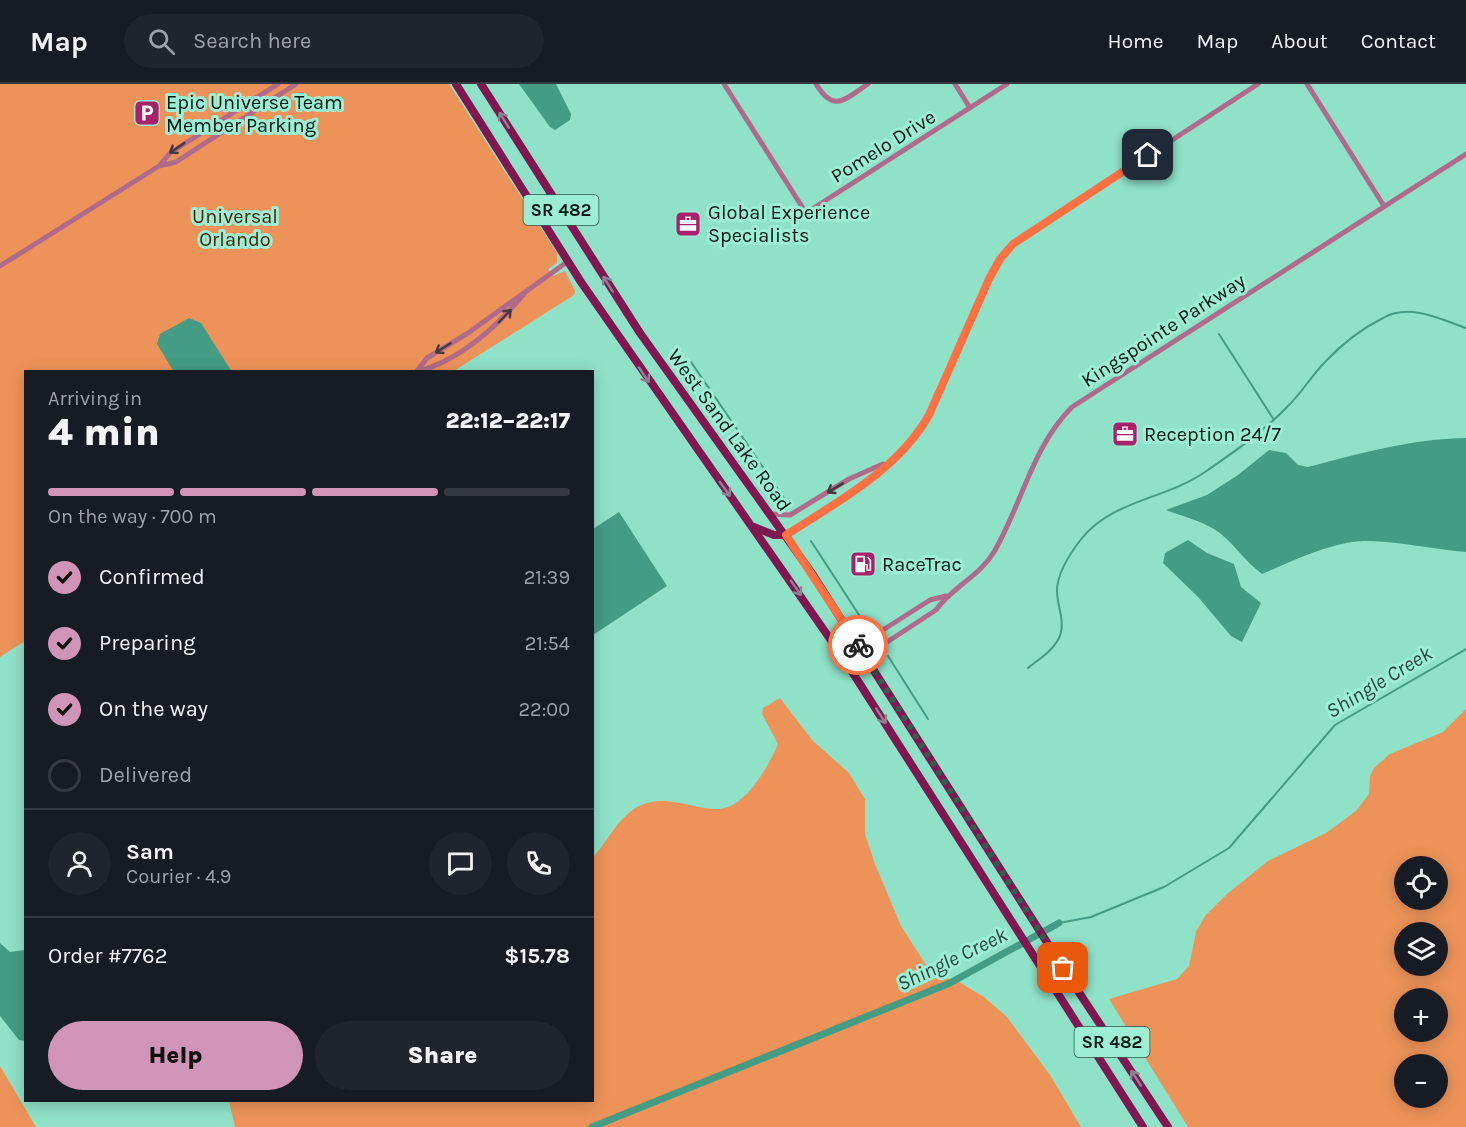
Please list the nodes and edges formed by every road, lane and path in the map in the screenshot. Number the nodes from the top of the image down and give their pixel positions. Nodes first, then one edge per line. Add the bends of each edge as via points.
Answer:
1 (278, 84) edge
2 (296, 84) edge
3 (456, 84) edge
4 (481, 84) edge
5 (724, 84) edge
6 (816, 84) edge
7 (868, 84) edge
8 (955, 84) edge
9 (1007, 84) edge
10 (1258, 84) edge
11 (1307, 84) edge
12 (970, 108) junction
13 (1466, 153) edge
14 (159, 166) junction
15 (1384, 206) junction
16 (567, 262) junction
17 (0, 266) edge
18 (527, 291) junction
19 (418, 370) edge
20 (425, 370) edge
21 (887, 462) junction
22 (771, 514) junction
23 (753, 527) junction
24 (786, 535) junction
25 (945, 596) junction
26 (907, 615) junction
27 (914, 626) junction
28 (858, 645) junction
29 (842, 656) junction
30 (865, 656) junction
31 (849, 667) junction
32 (1143, 1127) edge
33 (1168, 1127) edge

1 -> 14 street via 170,153
2 - 14 street via 176,162
3 - 16 main road, West Sand Lake Road / SR 482
22 -> 4 main road, West Sand Lake Road / SR 482 via 645,341
5 - 12 street, Pomelo Drive via 806,213
6 - 7 street via 831,102 841,101
8 - 12 street
9 - 12 street, Pomelo Drive
10 - 21 street via 1013,244 989,279 917,436
11 - 15 street
13 - 15 street, Kingspointe Parkway
14 - 17 street
15 - 25 street, Kingspointe Parkway via 1072,406 1044,441 993,554 981,570
16 - 18 street
16 -> 23 main road, West Sand Lake Road / SR 482
18 -> 19 street via 427,358
20 -> 18 street via 493,328
21 -> 22 street via 849,479 790,515
21 - 24 street via 857,490
22 - 24 main road, West Sand Lake Road / SR 482
23 - 24 main road via 768,534
23 -> 29 main road, West Sand Lake Road / SR 482
24 - 28 main road, West Sand Lake Road / SR 482
25 - 26 street, Kingspointe Parkway via 930,600
25 - 27 street, Kingspointe Parkway via 936,610
26 - 27 street
26 - 28 street, Kingspointe Parkway
27 - 30 street, Kingspointe Parkway
28 - 29 street, Kingspointe Parkway
28 - 30 main road, West Sand Lake Road / SR 482
29 - 31 main road, West Sand Lake Road / SR 482
30 - 31 street, Kingspointe Parkway
33 -> 30 main road, West Sand Lake Road / SR 482
31 -> 32 main road, West Sand Lake Road / SR 482

